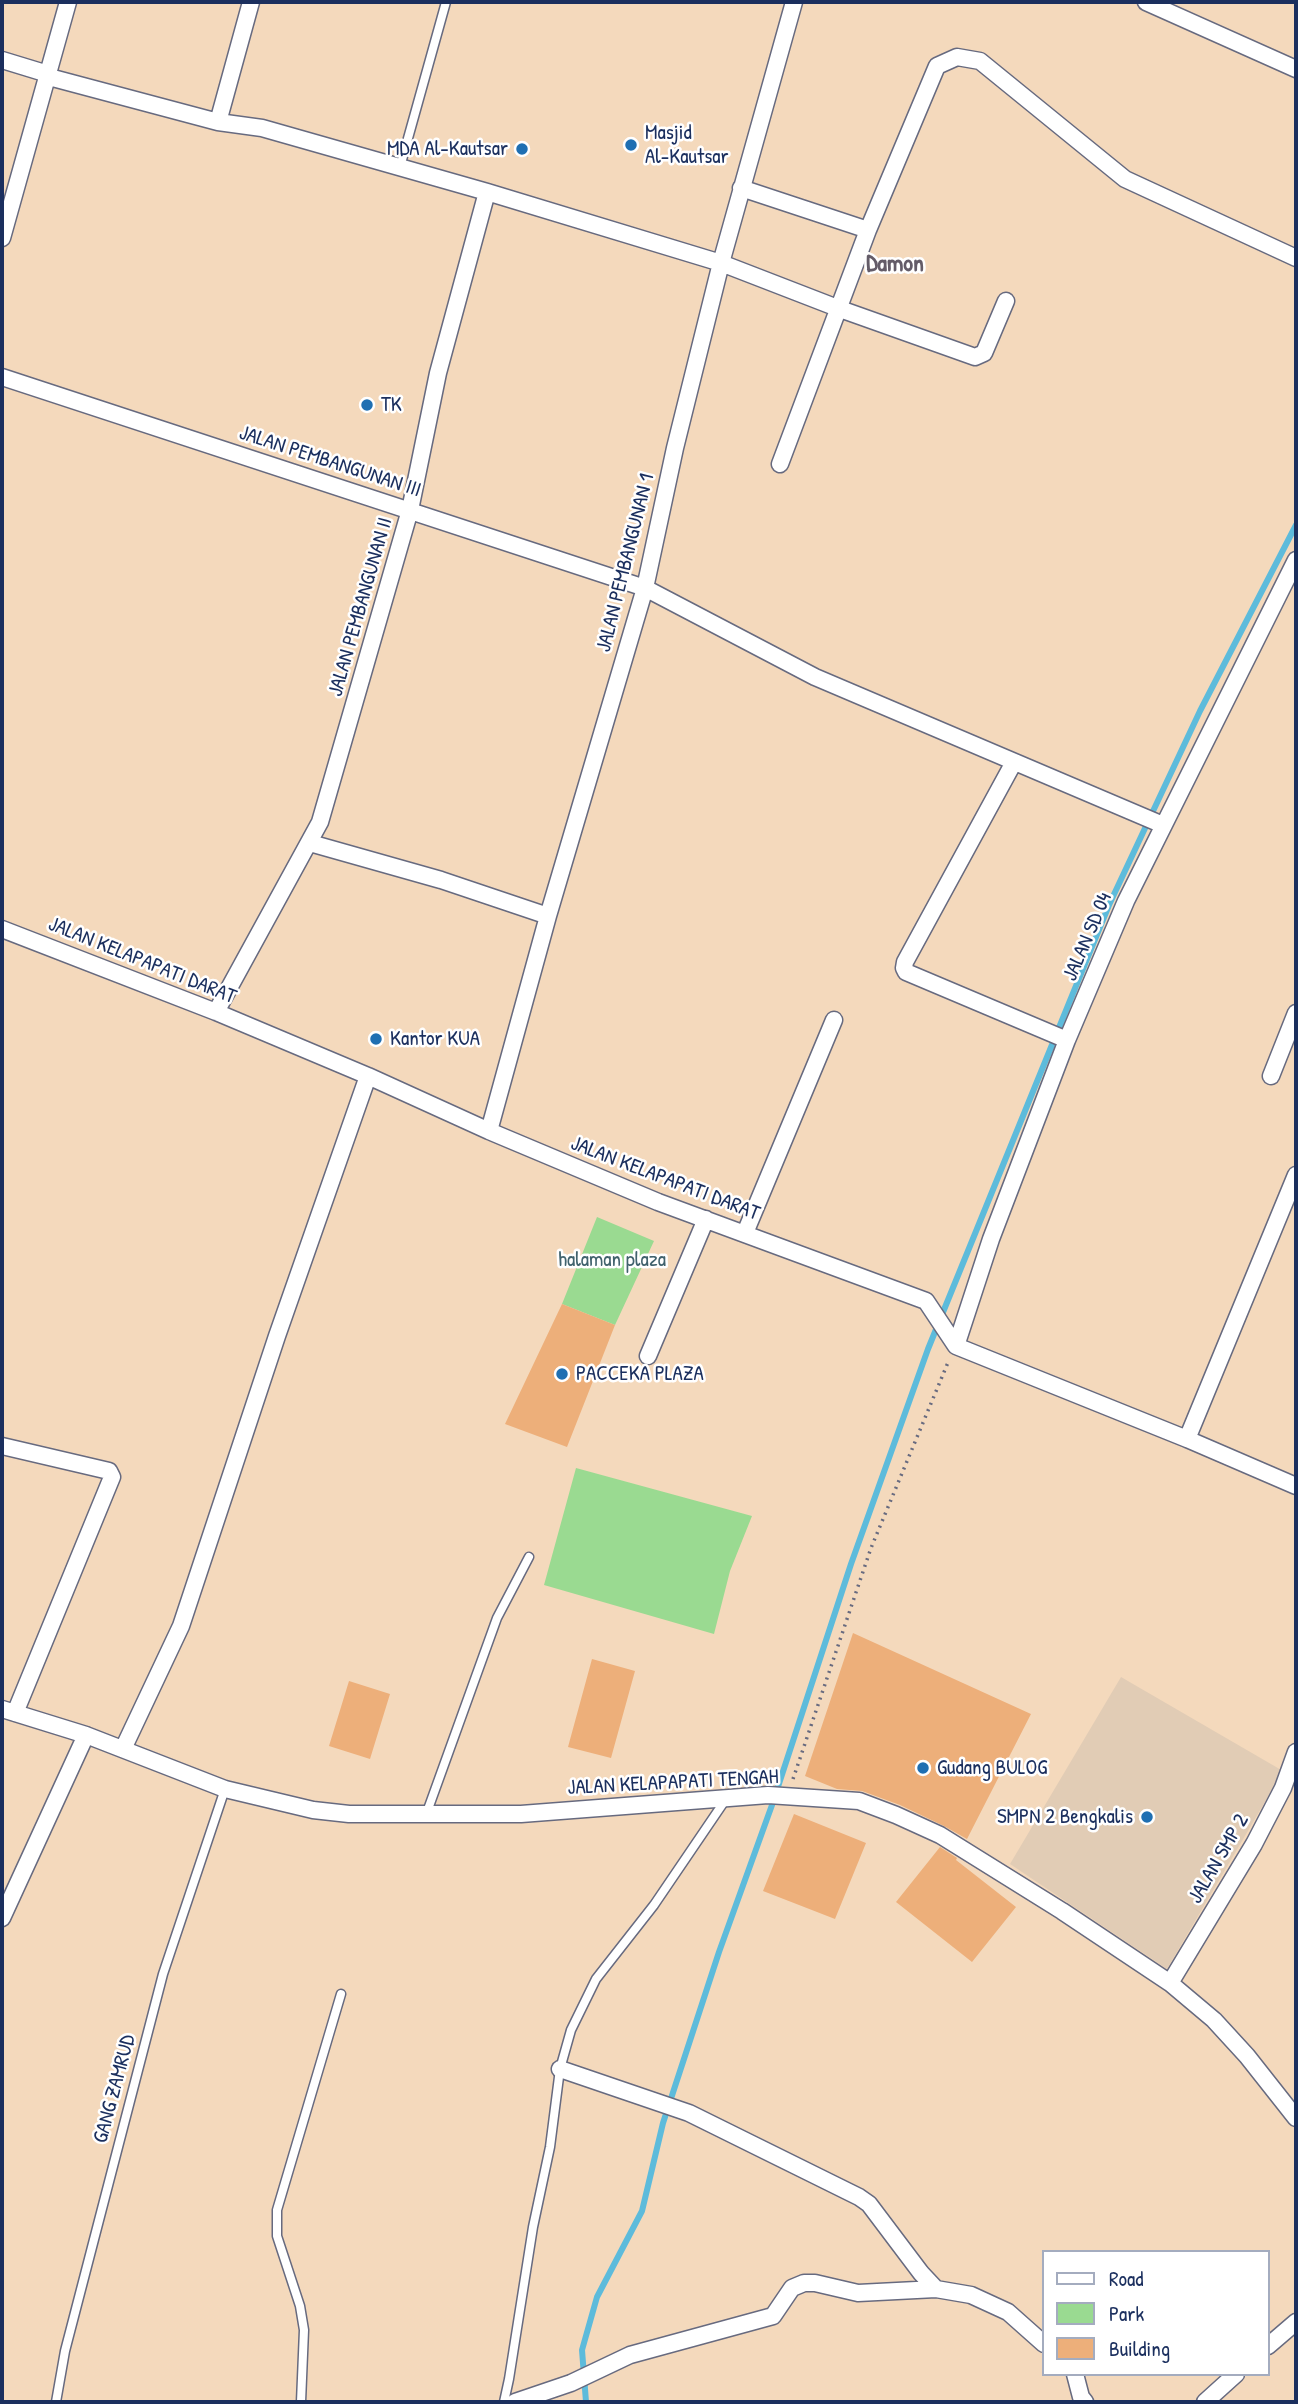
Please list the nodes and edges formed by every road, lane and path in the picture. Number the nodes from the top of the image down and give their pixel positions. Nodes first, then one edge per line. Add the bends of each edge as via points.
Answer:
1 (68, 2) edge
2 (251, 2) edge
3 (446, 2) edge
4 (794, 2) edge
5 (1146, 2) edge
6 (2, 60) edge
7 (1296, 69) edge
8 (48, 76) junction
9 (218, 121) junction
10 (400, 167) junction
11 (741, 188) junction
12 (487, 192) junction
13 (868, 230) junction
14 (2, 239) edge
15 (1296, 258) edge
16 (721, 263) junction
17 (1006, 301) dead end
18 (839, 309) junction
19 (2, 377) edge
20 (780, 464) dead end
21 (410, 510) junction
22 (1296, 560) edge
23 (645, 587) junction
24 (1014, 762) junction
25 (1152, 821) junction
26 (310, 843) junction
27 (548, 916) junction
28 (2, 929) edge
29 (216, 1013) junction
30 (1296, 1013) edge
31 (834, 1020) dead end
32 (1060, 1037) junction
33 (368, 1076) junction
34 (1271, 1076) dead end
35 (489, 1131) junction
36 (1296, 1175) edge
37 (706, 1219) junction
38 (745, 1233) junction
39 (955, 1346) junction
40 (648, 1356) dead end
41 (1187, 1439) junction
42 (2, 1446) edge
43 (1296, 1486) edge
44 (530, 1557) dead end
45 (8, 1711) edge
46 (86, 1735) junction
47 (123, 1749) junction
48 (1296, 1752) edge
49 (225, 1789) junction
50 (787, 1797) junction
51 (726, 1799) junction
52 (427, 1812) junction
53 (2, 1918) edge
54 (1170, 1983) junction
55 (341, 1994) dead end
56 (560, 2069) junction
57 (1296, 2118) edge
58 (936, 2289) junction
59 (1296, 2322) edge
60 (1042, 2342) edge
61 (1270, 2344) edge
62 (1076, 2376) edge
63 (1234, 2376) edge
64 (55, 2402) edge
65 (301, 2402) edge
66 (503, 2402) edge
67 (515, 2402) edge
68 (1085, 2402) edge
69 (1205, 2402) edge

1 - 8 street
2 - 9 street
3 - 10 lane
4 - 11 street, JALAN PEMBANGUNAN 1
5 - 7 street
6 - 8 street
8 - 9 street
8 - 14 street
9 - 10 street via 262,128
10 - 12 street
11 - 13 street
11 - 16 street, JALAN PEMBANGUNAN 1
12 - 16 street
12 - 21 street, JALAN PEMBANGUNAN II via 438,373
13 - 15 street via 937,66 957,57 981,61 1125,179
13 - 18 street
16 - 18 street
16 - 23 street, JALAN PEMBANGUNAN 1
17 - 18 street via 984,353 975,357
18 - 20 street
19 - 21 street, JALAN PEMBANGUNAN III
21 - 23 street, JALAN PEMBANGUNAN III
21 - 26 street, JALAN PEMBANGUNAN II via 320,822
22 - 25 street, JALAN SD 04
23 - 24 street, JALAN PEMBANGUNAN III via 815,677
23 - 27 street, JALAN PEMBANGUNAN 1
24 - 25 street, JALAN PEMBANGUNAN III
24 - 32 street via 904,968
25 - 32 street, JALAN SD 04 via 1126,901
26 - 27 street
26 - 29 street, JALAN PEMBANGUNAN II
27 - 35 street, JALAN PEMBANGUNAN 1
28 - 29 street, JALAN KELAPAPATI DARAT
29 - 33 street, JALAN KELAPAPATI DARAT
30 - 34 street
31 - 38 street
32 - 39 street, JALAN SD 04
33 - 35 street, JALAN KELAPAPATI DARAT
33 - 47 street via 181,1626
35 - 37 street, JALAN KELAPAPATI DARAT
36 - 41 street
37 - 38 street, JALAN KELAPAPATI DARAT
37 - 40 street
38 - 39 street, JALAN KELAPAPATI DARAT via 926,1301
39 - 41 street
39 - 50 path via 871,1548
41 - 43 street
42 - 45 street via 109,1471 112,1478
44 - 52 lane via 497,1618
45 - 46 street, JALAN KELAPAPATI TENGAH
46 - 47 street, JALAN KELAPAPATI TENGAH
46 - 53 street
47 - 49 street, JALAN KELAPAPATI TENGAH
48 - 54 street, JALAN SMP 2 via 1254,1844
49 - 52 street, JALAN KELAPAPATI TENGAH via 313,1810
49 - 64 lane, GANG ZAMRUD via 163,1974
50 - 51 street, JALAN KELAPAPATI TENGAH
50 - 54 street, JALAN KELAPAPATI TENGAH via 859,1801 926,1828
51 - 52 street, JALAN KELAPAPATI TENGAH via 521,1814
51 - 56 lane via 654,1905 596,1979 571,2031
54 - 57 street, JALAN KELAPAPATI TENGAH via 1214,2020
55 - 65 lane via 277,2210 278,2236 304,2330
56 - 58 street via 689,2113 869,2204
56 - 66 lane
58 - 60 street via 997,2305
58 - 67 street via 858,2293 804,2283 792,2288 773,2316 630,2355 571,2384
59 - 61 street
62 - 68 street
63 - 69 street

